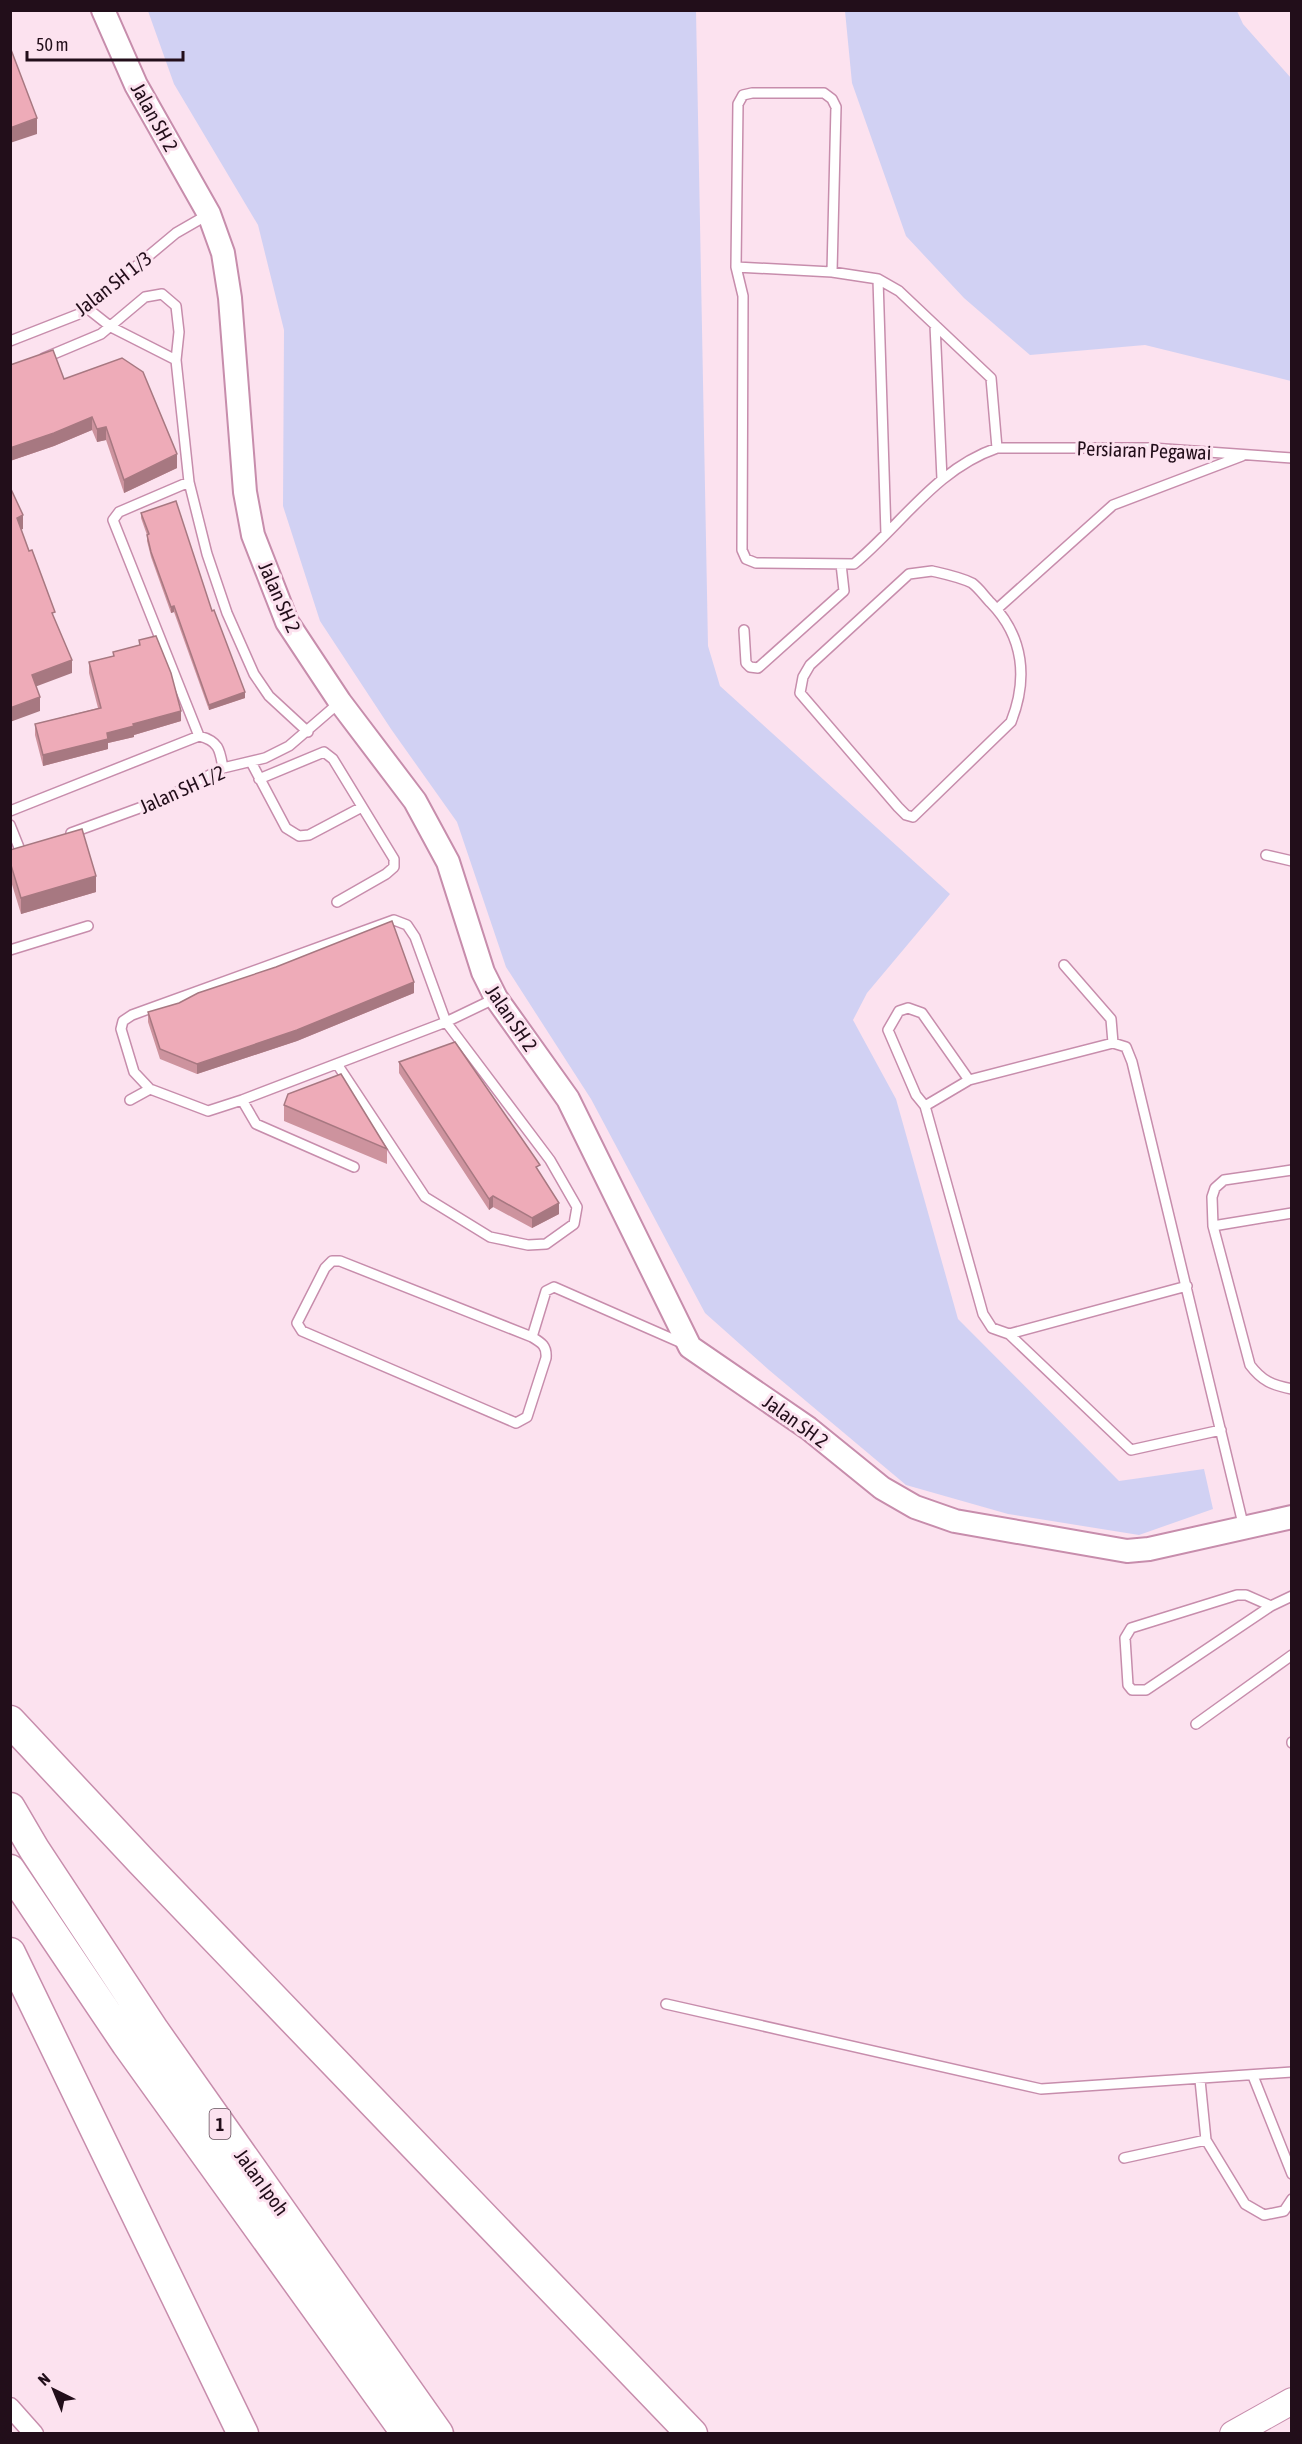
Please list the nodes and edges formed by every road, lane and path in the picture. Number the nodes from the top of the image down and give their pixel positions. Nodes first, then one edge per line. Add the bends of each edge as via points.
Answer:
1 (103, 10) edge
2 (209, 214) junction
3 (736, 267) junction
4 (832, 272) junction
5 (878, 279) junction
6 (87, 308) junction
7 (935, 325) junction
8 (111, 327) junction
9 (10, 341) edge
10 (176, 360) junction
11 (30, 363) edge
12 (997, 448) junction
13 (1245, 454) junction
14 (1292, 458) edge
15 (942, 479) junction
16 (189, 482) junction
17 (886, 534) junction
18 (841, 564) junction
19 (997, 609) junction
20 (744, 630) dead end
21 (340, 702) junction
22 (308, 732) junction
23 (199, 736) junction
24 (251, 762) junction
25 (223, 768) junction
26 (260, 779) junction
27 (362, 807) junction
28 (10, 811) edge
29 (10, 825) edge
30 (63, 836) edge
31 (30, 847) edge
32 (15, 851) edge
33 (1266, 855) dead end
34 (1292, 861) edge
35 (337, 902) dead end
36 (88, 926) dead end
37 (10, 950) edge
38 (1064, 965) dead end
39 (496, 998) junction
40 (446, 1022) junction
41 (1113, 1042) junction
42 (337, 1064) junction
43 (969, 1080) junction
44 (150, 1089) junction
45 (130, 1100) dead end
46 (242, 1100) junction
47 (925, 1106) junction
48 (354, 1167) dead end
49 (1292, 1170) edge
50 (1292, 1213) edge
51 (1214, 1226) junction
52 (1187, 1286) junction
53 (1009, 1334) junction
54 (532, 1337) junction
55 (690, 1347) junction
56 (1292, 1389) edge
57 (1221, 1430) junction
58 (1292, 1517) edge
59 (1244, 1528) junction
60 (1292, 1596) edge
61 (1270, 1606) junction
62 (1292, 1655) edge
63 (10, 1721) edge
64 (1196, 1724) dead end
65 (10, 1808) edge
66 (10, 1870) edge
67 (10, 1953) edge
68 (666, 2004) dead end
69 (1292, 2073) edge
70 (1253, 2076) junction
71 (1200, 2080) junction
72 (1206, 2140) junction
73 (1124, 2158) dead end
74 (1292, 2174) edge
75 (1292, 2199) edge
76 (1292, 2401) edge
77 (10, 2407) edge
78 (34, 2433) edge
79 (243, 2433) edge
80 (407, 2433) edge
81 (438, 2433) edge
82 (692, 2433) edge
83 (1233, 2433) edge

1 - 2 street, Jalan SH 2 via 136,85
2 - 6 lane, Jalan SH 1/3 via 176,233
2 - 21 street, Jalan SH 2 via 223,253 230,298 245,492 253,535 287,622
3 - 4 lane
3 - 4 lane via 738,104 743,95 753,93 824,93 836,107
3 - 18 lane via 743,296 742,550 746,559 756,562
4 - 5 lane
5 - 7 lane via 899,291
5 - 17 lane
6 - 8 lane
6 - 9 lane, Jalan SH 1/3
7 - 12 lane via 991,378
7 - 15 lane
8 - 10 lane
8 - 10 lane via 145,297 162,294 176,306
8 - 11 lane via 79,345
10 - 16 lane
12 - 13 lane, Persiaran Pegawai via 1128,447
12 - 15 lane via 975,456
13 - 14 lane, Persiaran Pegawai
13 - 19 lane via 1113,505
15 - 17 lane
16 - 22 lane via 207,554 254,674 269,696
16 - 23 lane via 119,512 113,520
17 - 18 lane via 854,564
18 - 20 lane via 844,591 758,668 746,663
19 - 19 lane via 1011,627 1020,657 1019,702 1011,722 913,817 906,815 809,706 800,693 803,677 810,665 909,574 932,571 972,584
21 - 22 lane, Jalan SH 1/2
21 - 39 street, Jalan SH 2 via 415,801 448,862 483,972
22 - 24 lane, Jalan SH 1/2 via 265,759
23 - 25 lane via 219,747
23 - 28 lane
24 - 25 lane, Jalan SH 1/2
24 - 26 lane
25 - 30 lane, Jalan SH 1/2 via 164,799
26 - 27 lane via 324,752 333,759
26 - 27 lane via 286,828 299,836 309,835
27 - 35 lane via 394,859 394,867
29 - 32 lane
31 - 32 lane
33 - 34 lane
36 - 37 lane
38 - 41 lane via 1111,1019
39 - 40 lane
39 - 55 street, Jalan SH 2 via 568,1099
40 - 42 lane
40 - 42 lane via 550,1160 577,1207 574,1224 546,1244 528,1245 490,1237 425,1197
40 - 44 lane via 415,937 407,925 394,920 123,1021 121,1029 134,1072
41 - 43 lane
41 - 52 lane via 1125,1047 1132,1062
42 - 46 lane
43 - 47 lane
43 - 47 lane via 922,1013 908,1008 899,1011 888,1030 916,1095
44 - 45 lane
44 - 46 lane via 208,1111
46 - 48 lane via 256,1124
47 - 53 lane via 982,1314 992,1328
49 - 51 lane via 1224,1180 1212,1197
50 - 51 lane
51 - 56 lane via 1250,1365 1272,1385
52 - 53 lane
52 - 57 lane
53 - 57 lane via 1131,1450
54 - 54 lane via 339,1261 332,1261 325,1268 297,1323 303,1331 516,1423 527,1417 546,1358 542,1343
54 - 55 lane via 546,1291 554,1287
55 - 59 street, Jalan SH 2 via 808,1428 882,1488 915,1507 955,1521 1127,1551 1149,1550
57 - 59 lane
58 - 59 street, Jalan SH 2
60 - 61 lane
61 - 61 lane via 1237,1595 1131,1628 1125,1638 1128,1685 1132,1690 1146,1690
62 - 64 lane
63 - 82 highway
65 - 81 highway, Jalan Ipoh / 1 via 154,2031
66 - 80 highway, Jalan Ipoh / 1 via 127,2044
67 - 79 highway
68 - 71 lane via 1041,2089
69 - 70 lane
70 - 71 lane
70 - 74 lane
71 - 72 lane
72 - 73 lane
72 - 75 lane via 1245,2204 1264,2215 1284,2211
76 - 83 main road
77 - 78 street

